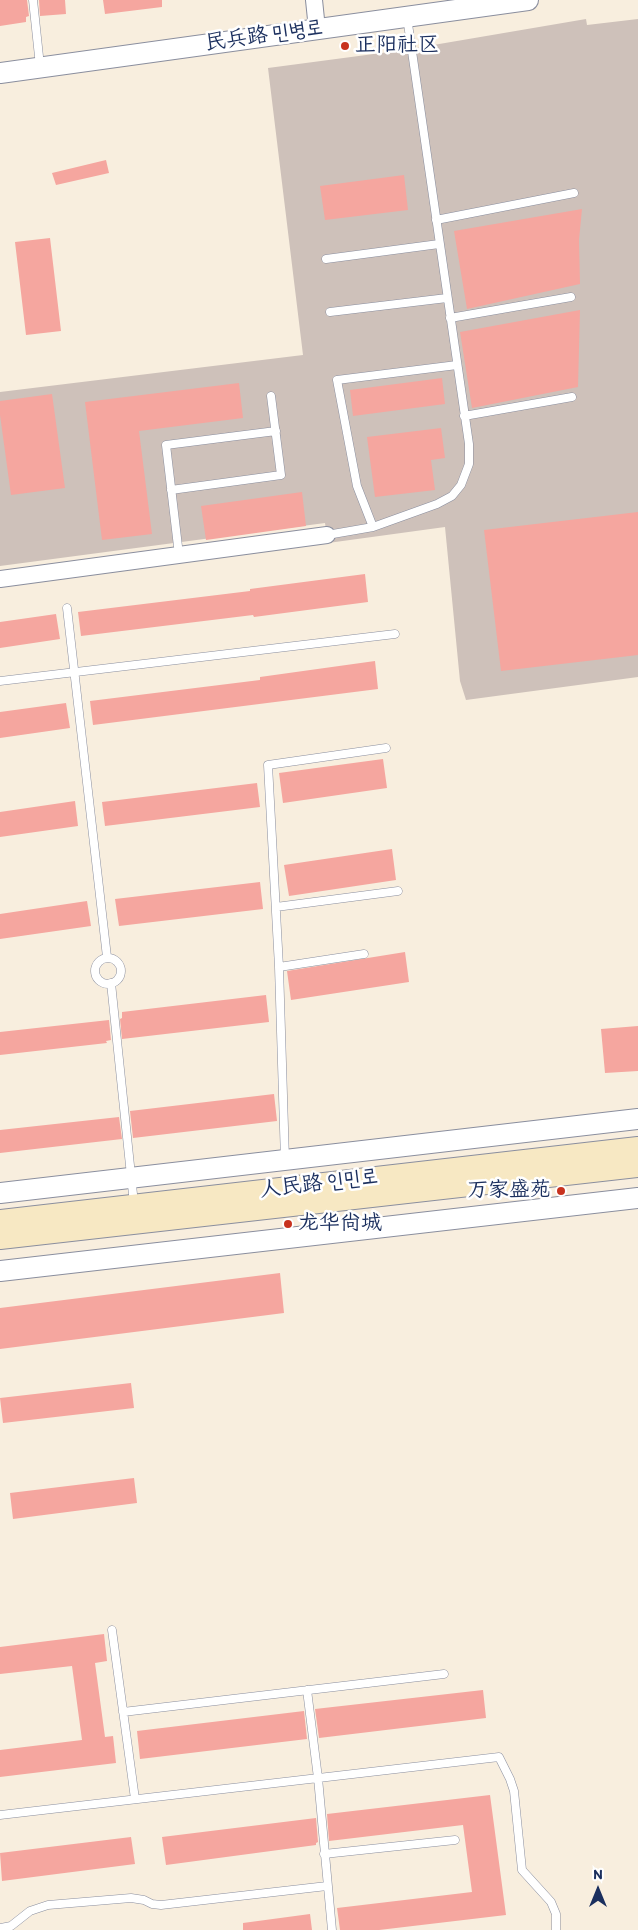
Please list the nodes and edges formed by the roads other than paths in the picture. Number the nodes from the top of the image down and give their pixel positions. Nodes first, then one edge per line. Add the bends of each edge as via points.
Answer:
1 (33, 0) edge
2 (314, 0) edge
3 (528, 0) edge
4 (484, 3) edge
5 (407, 17) junction
6 (317, 29) junction
7 (40, 68) junction
8 (0, 74) edge
9 (574, 193) dead end
10 (436, 220) junction
11 (440, 244) junction
12 (326, 259) dead end
13 (570, 297) dead end
14 (447, 298) junction
15 (330, 312) dead end
16 (450, 318) junction
17 (457, 365) junction
18 (271, 396) dead end
19 (572, 397) dead end
20 (464, 416) junction
21 (276, 431) junction
22 (171, 490) junction
23 (373, 528) junction
24 (327, 535) joint
25 (179, 555) junction
26 (0, 579) edge
27 (68, 608) dead end
28 (395, 634) dead end
29 (75, 672) junction
30 (0, 681) edge
31 (386, 748) dead end
32 (398, 891) dead end
33 (276, 908) junction
34 (364, 954) dead end
35 (107, 958) junction
36 (279, 967) junction
37 (111, 984) junction
38 (638, 1119) edge
39 (638, 1148) edge
40 (285, 1160) junction
41 (638, 1166) edge
42 (131, 1178) junction
43 (0, 1193) edge
44 (638, 1198) edge
45 (134, 1206) junction
46 (0, 1221) edge
47 (0, 1238) edge
48 (0, 1271) edge
49 (112, 1630) dead end
50 (444, 1674) dead end
51 (307, 1690) junction
52 (123, 1712) junction
53 (318, 1778) junction
54 (135, 1799) junction
55 (0, 1815) edge
56 (455, 1840) dead end
57 (324, 1854) junction
58 (328, 1886) junction
59 (0, 1928) edge
60 (11, 1928) edge
61 (332, 1930) edge
62 (556, 1930) edge

1 - 7 lane
2 - 6 street
3 - 4 street, 民兵路 민병로
4 - 5 street, 民兵路 민병로
5 - 6 street, 民兵路 민병로
5 - 10 lane
6 - 7 street, 民兵路 민병로
7 - 8 street, 民兵路 민병로
9 - 10 lane
10 - 11 lane
11 - 12 lane
11 - 14 lane
13 - 16 lane
14 - 15 lane
14 - 16 lane
16 - 17 lane
17 - 20 lane
17 - 23 lane via 337,380 357,486
18 - 21 lane
19 - 20 lane
20 - 23 lane via 469,464 461,485 452,496 437,504
21 - 22 lane via 166,446
21 - 22 lane via 281,475
22 - 25 lane
23 - 24 lane
24 - 25 street
25 - 26 street
27 - 29 lane
28 - 29 lane
29 - 30 lane
29 - 35 lane
31 - 33 lane via 268,765
32 - 33 lane
33 - 36 lane
34 - 36 lane
35 - 37 lane via 116,960 122,971
35 - 37 lane via 100,961 95,972 102,983
36 - 40 lane
37 - 42 lane
38 - 40 street
39 - 45 main road, 人民路 인민로
40 - 42 street
41 - 47 main road, 人民路 인민로
42 - 43 street
42 - 45 lane
44 - 48 street
45 - 46 main road, 人民路 인민로
49 - 52 lane
50 - 51 lane
51 - 52 lane
51 - 53 lane
52 - 54 lane
53 - 54 lane
53 - 57 lane
53 - 62 lane via 499,1757 514,1791 522,1870 551,1902 556,1914
54 - 55 lane
56 - 57 lane
57 - 58 lane
58 - 60 lane via 162,1904 131,1898 48,1904 30,1911
58 - 61 lane
59 - 60 lane

